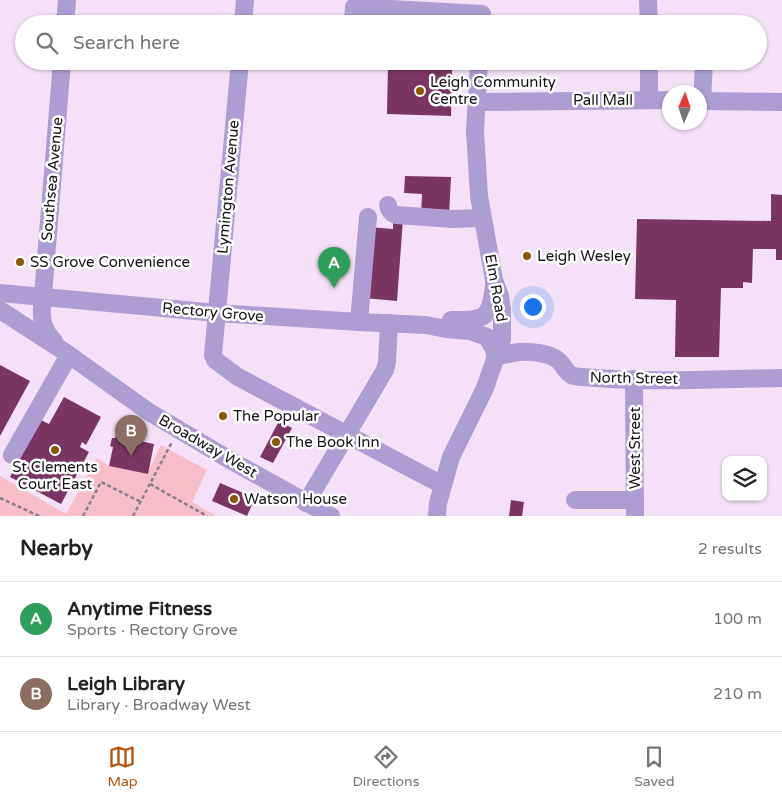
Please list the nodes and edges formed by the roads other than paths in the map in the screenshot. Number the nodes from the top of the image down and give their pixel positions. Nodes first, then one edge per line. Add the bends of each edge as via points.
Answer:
1 (67, 0) edge
2 (246, 0) edge
3 (648, 0) edge
4 (482, 12) edge
5 (66, 15) edge
6 (244, 15) edge
7 (354, 15) edge
8 (649, 15) edge
9 (61, 70) edge
10 (239, 70) edge
11 (478, 70) edge
12 (649, 70) edge
13 (703, 70) edge
14 (702, 85) edge
15 (649, 100) junction
16 (662, 100) edge
17 (707, 101) edge
18 (476, 102) junction
19 (782, 102) edge
20 (388, 205) dead end
21 (368, 217) dead end
22 (482, 218) junction
23 (494, 280) junction
24 (0, 293) edge
25 (42, 297) junction
26 (0, 310) edge
27 (217, 313) junction
28 (359, 322) junction
29 (389, 323) junction
30 (426, 325) junction
31 (67, 353) junction
32 (496, 357) junction
33 (782, 378) edge
34 (634, 380) junction
35 (347, 434) junction
36 (12, 455) dead end
37 (442, 484) junction
38 (575, 500) dead end
39 (306, 503) junction
40 (635, 508) edge
41 (435, 512) edge
42 (331, 516) edge

1 - 5 street
2 - 6 street
3 - 8 street
4 - 7 street via 354,7
9 - 25 street, Southsea Avenue
10 - 27 street, Lymington Avenue
11 - 18 street, Elm Road
12 - 15 street
13 - 14 street
15 - 16 street, Pall Mall
15 - 18 street, Pall Mall
17 - 19 street
18 - 22 street, Elm Road
20 - 22 street via 392,213 403,216
21 - 28 street
22 - 23 street, Elm Road
23 - 30 street, Rectory Grove via 490,309 480,318
23 - 32 street, Elm Road via 500,296 503,329
24 - 25 street, Rectory Grove
25 - 27 street, Rectory Grove
25 - 31 street, Broadway West via 41,320 44,327 49,337
26 - 31 street, Broadway West
27 - 28 street, Rectory Grove
27 - 35 street, Lymington Avenue via 215,360 238,377
28 - 29 street, Rectory Grove
29 - 30 street, Rectory Grove
29 - 35 street via 385,370
30 - 32 street, Rectory Grove via 470,331 487,337
31 - 36 street
31 - 39 street, Broadway West via 149,412
32 - 34 street, North Street via 537,352 558,360 572,376
32 - 37 street, Elm Road
33 - 34 street, North Street
34 - 40 street, West Street
35 - 37 street
35 - 39 street
37 - 41 street, Elm Road
38 - 40 street
39 - 42 street, Broadway West

